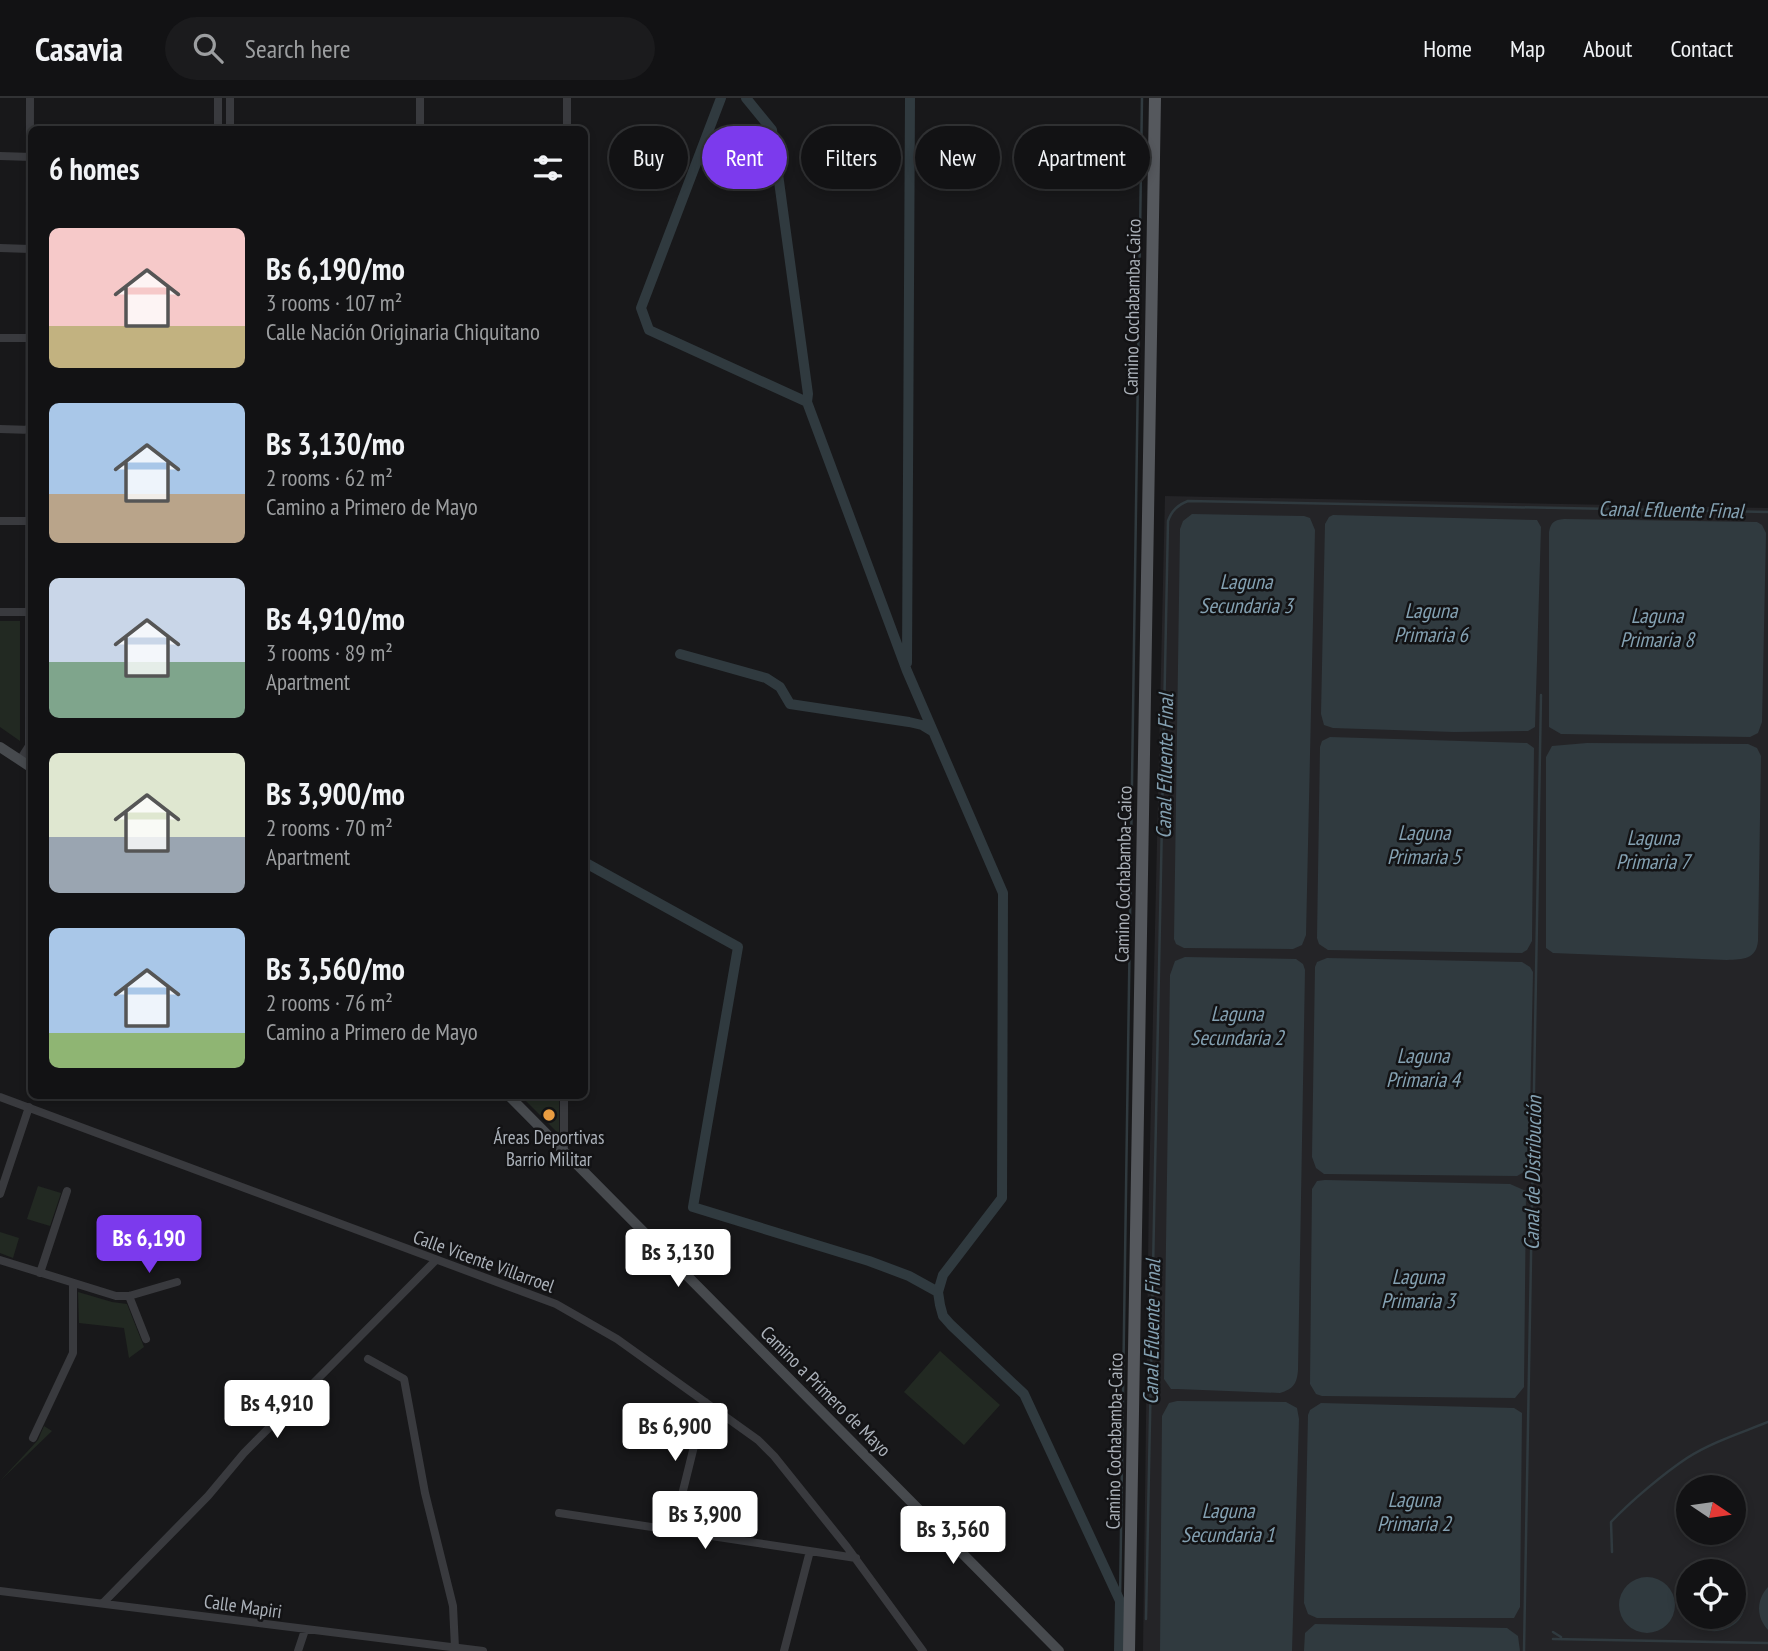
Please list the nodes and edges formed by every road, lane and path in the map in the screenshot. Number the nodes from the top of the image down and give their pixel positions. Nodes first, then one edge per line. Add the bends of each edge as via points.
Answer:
1 (30, 98) edge
2 (218, 98) edge
3 (230, 98) edge
4 (420, 98) edge
5 (567, 98) edge
6 (1155, 98) edge
7 (30, 126) edge
8 (218, 126) edge
9 (230, 126) edge
10 (420, 126) edge
11 (567, 126) edge
12 (0, 156) edge
13 (28, 156) edge
14 (0, 248) edge
15 (28, 248) edge
16 (0, 338) edge
17 (28, 338) edge
18 (0, 429) edge
19 (28, 430) edge
20 (0, 521) edge
21 (28, 521) edge
22 (0, 612) edge
23 (28, 612) edge
24 (0, 747) edge
25 (28, 748) edge
26 (20, 760) junction
27 (28, 765) edge
28 (0, 1097) edge
29 (512, 1099) edge
30 (564, 1099) edge
31 (29, 1107) junction
32 (564, 1152) junction
33 (67, 1191) dead end
34 (0, 1194) edge
35 (0, 1260) edge
36 (436, 1260) junction
37 (40, 1273) junction
38 (177, 1282) dead end
39 (73, 1283) junction
40 (129, 1296) junction
41 (146, 1339) dead end
42 (368, 1359) dead end
43 (705, 1402) junction
44 (33, 1438) dead end
45 (559, 1513) dead end
46 (673, 1531) junction
47 (810, 1551) junction
48 (856, 1558) junction
49 (0, 1591) edge
50 (103, 1604) junction
51 (305, 1630) junction
52 (420, 1647) edge
53 (455, 1648) junction
54 (298, 1651) edge
55 (483, 1651) edge
56 (784, 1651) edge
57 (923, 1651) edge
58 (1059, 1651) edge
59 (1129, 1651) edge

1 - 7 street
2 - 8 street
3 - 9 street
4 - 10 street
5 - 11 street
6 - 59 main road, Camino Cochabamba-Caico
12 - 13 street
14 - 15 street
16 - 17 street
18 - 19 street
20 - 21 street
22 - 23 street
24 - 26 main road
25 - 26 street
26 - 27 main road
28 - 31 street, Calle Vicente Villarroel
29 - 32 main road, Camino a Primero de Mayo
30 - 32 street
31 - 34 street
31 - 36 street, Calle Vicente Villarroel
32 - 58 main road, Camino a Primero de Mayo
33 - 37 street
35 - 37 street
36 - 43 street, Calle Vicente Villarroel via 556,1304 617,1339
36 - 50 street via 253,1444
37 - 39 street
38 - 40 street
39 - 40 street
39 - 44 street via 73,1353
40 - 41 street
42 - 53 street via 404,1379 425,1493 453,1606
43 - 46 street
43 - 48 street, Calle Vicente Villarroel via 775,1455
45 - 46 street
46 - 47 street
47 - 48 street
47 - 56 street
48 - 57 street, Calle Vicente Villarroel
49 - 50 street, Calle Mapiri
50 - 51 street, Calle Mapiri
51 - 52 street, Calle Mapiri
51 - 54 street
52 - 53 street, Calle Mapiri
53 - 55 street, Calle Mapiri

